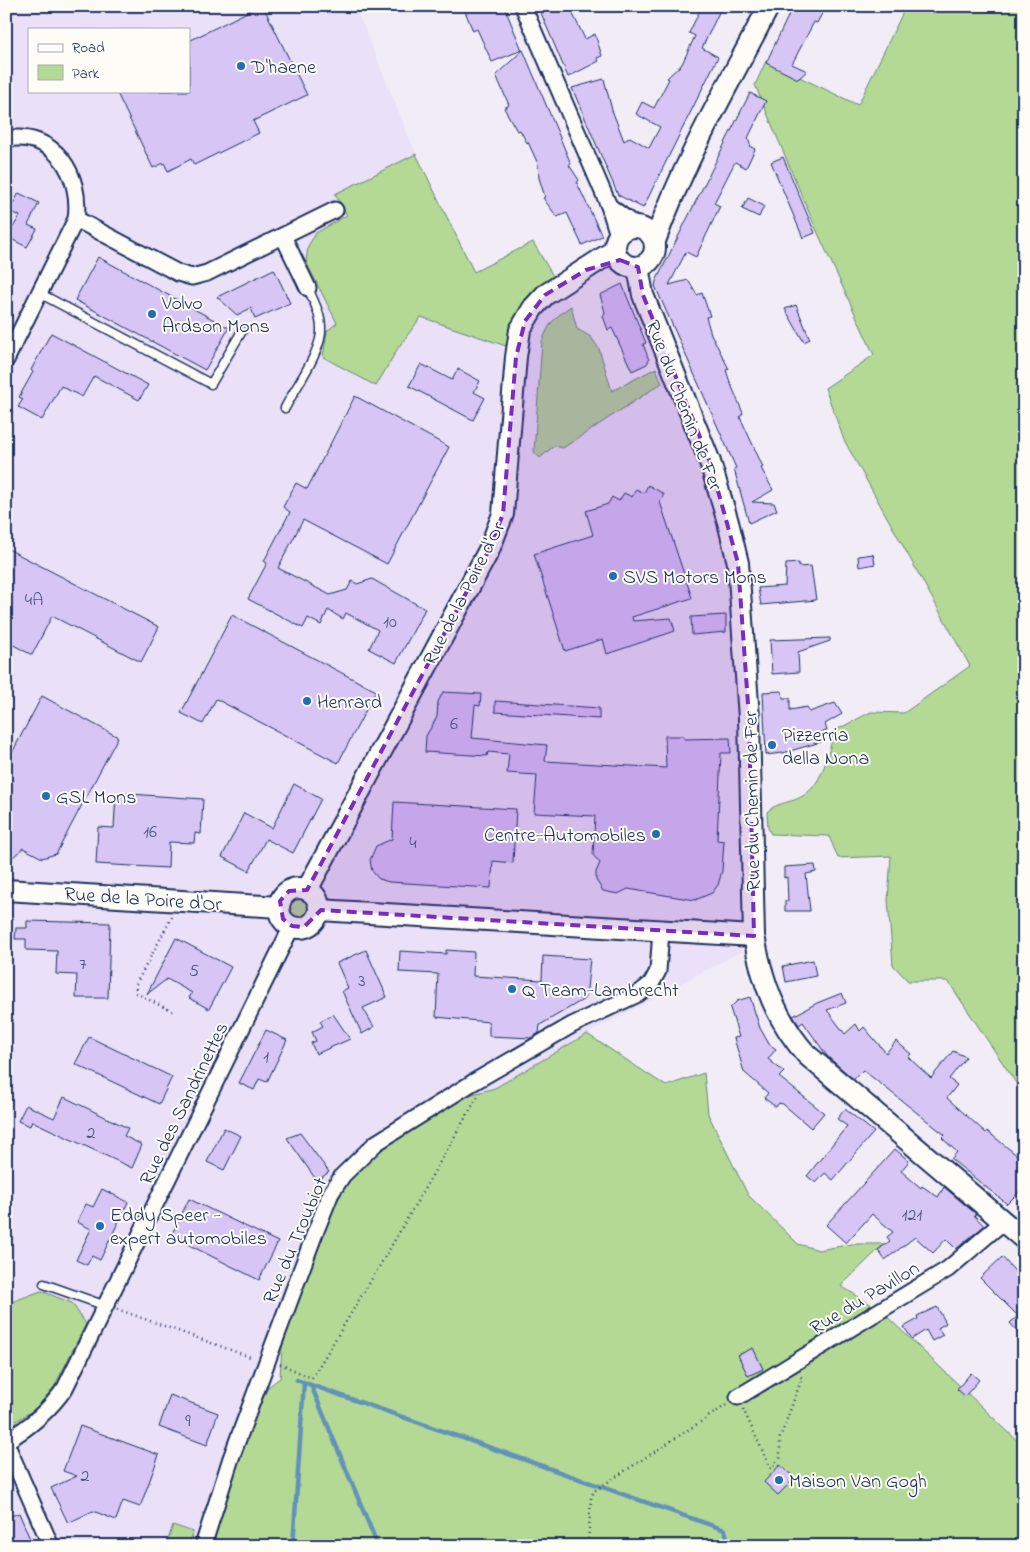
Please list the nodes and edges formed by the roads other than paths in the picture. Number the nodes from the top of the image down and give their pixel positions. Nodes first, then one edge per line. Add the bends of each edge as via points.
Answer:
1 (523, 6) edge
2 (769, 6) edge
3 (6, 139) edge
4 (609, 206) junction
5 (335, 210) dead end
6 (76, 219) junction
7 (646, 232) junction
8 (283, 236) junction
9 (623, 253) junction
10 (308, 288) joint
11 (39, 293) junction
12 (242, 331) dead end
13 (6, 360) edge
14 (284, 408) dead end
15 (6, 890) edge
16 (307, 890) junction
17 (279, 907) junction
18 (319, 910) junction
19 (292, 926) junction
20 (661, 931) junction
21 (754, 936) junction
22 (1004, 1221) junction
23 (1024, 1238) edge
24 (44, 1284) dead end
25 (106, 1306) junction
26 (738, 1397) road end
27 (6, 1442) edge
28 (51, 1546) edge
29 (203, 1546) edge

1 - 4 street, Rue du Chemin de Fer
2 - 7 street via 664,217
3 - 6 street via 36,140 62,158 72,172 76,187
4 - 7 street
4 - 9 street, Rue du Chemin de Fer
5 - 8 street
6 - 8 street via 178,273 192,277 207,273
6 - 11 street
7 - 9 street via 629,227
7 - 9 street via 656,248 652,259
8 - 10 street
9 - 16 street, Rue de la Poire d'Or via 586,270 545,295 520,330 503,514 489,550
9 - 21 street, Rue du Chemin de Fer via 712,469 738,562 749,718
10 - 14 lane via 322,330 318,348
11 - 12 lane via 211,384
11 - 13 street
15 - 17 street, Rue de la Poire d'Or
16 - 17 street via 289,891 280,900
16 - 18 street via 316,898
17 - 19 street via 283,919
18 - 19 street via 309,924
18 - 20 street
19 - 25 street, Rue des Sandrinettes
20 - 21 street
20 - 29 street, Rue du Troubiot via 658,971 651,984 638,994 572,1026 472,1084 376,1143 343,1175 331,1194 267,1361
21 - 22 street, Rue du Chemin de Fer via 772,1004 797,1044 820,1067
22 - 23 street, Rue du Chemin de Fer
22 - 26 street, Rue du Pavillon via 948,1269
24 - 25 lane
25 - 27 street, Rue des Sandrinettes via 56,1401 26,1429
27 - 28 street

